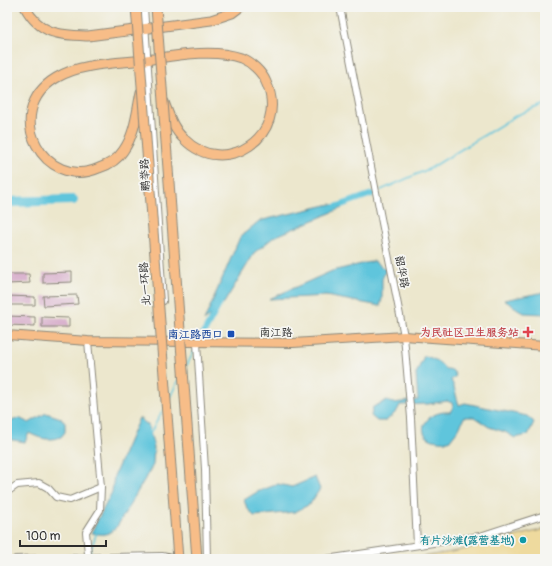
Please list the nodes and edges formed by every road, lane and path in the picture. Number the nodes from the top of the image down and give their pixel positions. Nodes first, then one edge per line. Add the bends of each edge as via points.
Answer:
1 (25, 7) edge
2 (136, 7) edge
3 (144, 7) edge
4 (156, 7) edge
5 (240, 7) edge
6 (340, 7) edge
7 (146, 28) junction
8 (148, 60) junction
9 (142, 86) junction
10 (162, 95) junction
11 (7, 336) edge
12 (404, 336) junction
13 (88, 341) junction
14 (165, 342) junction
15 (197, 343) junction
16 (545, 346) edge
17 (101, 487) junction
18 (7, 492) edge
19 (545, 515) edge
20 (417, 545) junction
21 (88, 554) dead end
22 (16, 559) edge
23 (178, 559) edge
24 (197, 559) edge
25 (207, 559) edge
26 (326, 559) edge

1 - 7 highway via 37,23 50,32 69,36
2 - 9 highway, 北一环路, bridge
3 - 7 street, 鹏举路
4 - 10 highway, bridge
5 - 7 highway via 232,13 211,20
6 - 12 street, 韶华路
7 - 8 street, 鹏举路
8 - 9 highway, bridge via 69,72 45,87 36,100 30,123 40,151 56,166 70,171 93,171 106,166 123,152 129,141
8 - 10 highway, bridge via 192,54 225,54 241,58 255,67 265,79 271,92 270,120 256,142 241,152 220,155 210,153 196,149 184,139 173,125
8 - 14 street, 鹏举路
9 - 23 highway, 北一环路, bridge
10 - 24 highway, bridge
11 - 13 main road, 南江路
12 - 15 main road, 南江路 via 293,343
12 - 16 main road, 南江路
12 - 20 street, 韶华路
13 - 14 main road, 南江路
13 - 17 street
14 - 15 main road, 南江路
15 - 25 street via 205,469
17 - 18 street via 70,500 56,497 39,483 17,485
17 - 21 street via 100,510 86,532
19 - 20 street via 480,536
20 - 26 street
22 - 23 street via 162,556

